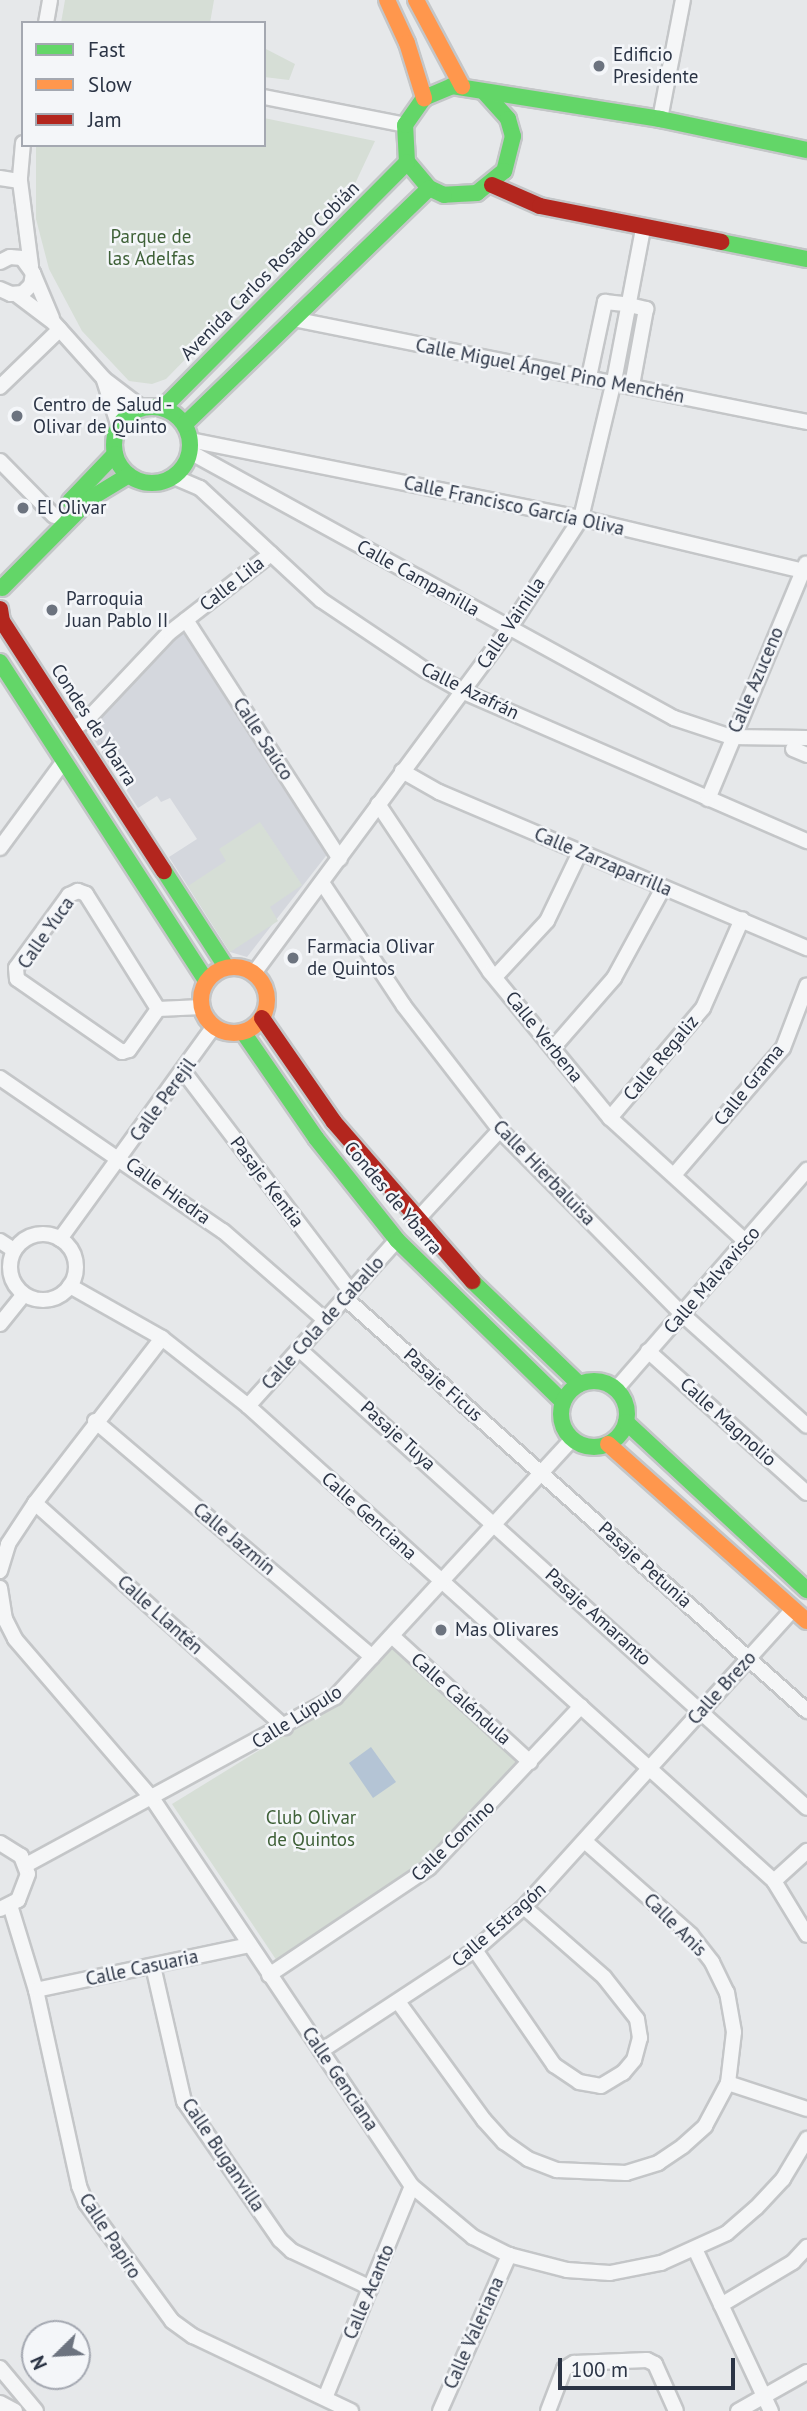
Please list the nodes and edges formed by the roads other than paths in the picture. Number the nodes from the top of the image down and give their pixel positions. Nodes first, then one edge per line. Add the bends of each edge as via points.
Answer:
1 (50, 0) edge
2 (387, 0) edge
3 (416, 0) edge
4 (683, 0) edge
5 (46, 21) edge
6 (462, 86) junction
7 (484, 92) junction
8 (266, 97) edge
9 (424, 98) junction
10 (660, 119) junction
11 (405, 125) junction
12 (23, 147) edge
13 (807, 150) edge
14 (407, 162) junction
15 (0, 177) edge
16 (20, 181) junction
17 (492, 185) junction
18 (429, 188) junction
19 (23, 222) junction
20 (643, 229) junction
21 (807, 259) edge
22 (5, 260) edge
23 (32, 270) junction
24 (0, 289) edge
25 (17, 295) junction
26 (625, 304) junction
27 (293, 319) junction
28 (57, 326) junction
29 (589, 377) junction
30 (104, 379) junction
31 (614, 381) junction
32 (632, 385) junction
33 (0, 387) edge
34 (142, 408) junction
35 (163, 408) junction
36 (807, 422) edge
37 (185, 424) junction
38 (119, 428) junction
39 (190, 446) junction
40 (115, 454) junction
41 (0, 461) edge
42 (129, 475) junction
43 (174, 477) junction
44 (54, 516) junction
45 (581, 518) junction
46 (271, 554) junction
47 (0, 566) edge
48 (806, 569) edge
49 (1, 586) edge
50 (0, 608) edge
51 (186, 620) junction
52 (509, 629) junction
53 (0, 662) edge
54 (464, 692) junction
55 (72, 729) junction
56 (731, 737) junction
57 (807, 738) edge
58 (793, 749) dead end
59 (807, 755) edge
60 (64, 761) junction
61 (402, 771) junction
62 (708, 799) junction
63 (378, 804) junction
64 (807, 841) edge
65 (0, 848) edge
66 (580, 852) junction
67 (340, 859) junction
68 (323, 884) junction
69 (663, 888) junction
70 (742, 919) junction
71 (807, 948) edge
72 (226, 967) junction
73 (257, 975) junction
74 (495, 977) junction
75 (206, 981) junction
76 (807, 985) edge
77 (202, 1007) junction
78 (158, 1009) junction
79 (262, 1018) junction
80 (214, 1026) junction
81 (243, 1032) junction
82 (553, 1048) junction
83 (184, 1072) junction
84 (0, 1078) edge
85 (610, 1118) junction
86 (500, 1130) junction
87 (121, 1157) junction
88 (807, 1170) edge
89 (674, 1175) junction
90 (416, 1221) junction
91 (60, 1239) junction
92 (397, 1240) junction
93 (0, 1241) edge
94 (745, 1241) junction
95 (14, 1250) junction
96 (69, 1286) junction
97 (24, 1294) junction
98 (348, 1295) junction
99 (683, 1315) junction
100 (325, 1321) junction
101 (0, 1324) edge
102 (162, 1338) junction
103 (300, 1350) junction
104 (648, 1351) junction
105 (579, 1384) junction
106 (616, 1389) junction
107 (563, 1402) junction
108 (248, 1406) junction
109 (95, 1421) junction
110 (626, 1422) junction
111 (807, 1426) edge
112 (572, 1439) junction
113 (608, 1444) junction
114 (541, 1472) junction
115 (807, 1493) edge
116 (34, 1503) junction
117 (495, 1523) junction
118 (0, 1571) edge
119 (441, 1582) junction
120 (0, 1588) edge
121 (807, 1590) edge
122 (793, 1609) junction
123 (807, 1621) edge
124 (392, 1636) junction
125 (372, 1657) junction
126 (749, 1658) junction
127 (581, 1706) junction
128 (701, 1711) junction
129 (807, 1711) edge
130 (285, 1727) junction
131 (530, 1762) junction
132 (650, 1768) junction
133 (152, 1798) junction
134 (807, 1808) edge
135 (0, 1843) edge
136 (587, 1843) junction
137 (807, 1851) edge
138 (26, 1865) junction
139 (774, 1881) junction
140 (5, 1907) edge
141 (524, 1907) junction
142 (807, 1936) edge
143 (249, 1945) junction
144 (475, 1950) junction
145 (153, 1966) junction
146 (269, 1975) junction
147 (36, 1990) junction
148 (400, 2003) junction
149 (321, 2052) junction
150 (728, 2083) junction
151 (807, 2109) edge
152 (807, 2139) edge
153 (412, 2186) junction
154 (807, 2247) edge
155 (695, 2249) junction
156 (509, 2255) junction
157 (371, 2288) junction
158 (721, 2305) junction
159 (0, 2368) edge
160 (807, 2372) edge
161 (325, 2398) junction
162 (0, 2403) edge
163 (768, 2405) edge
164 (15, 2411) edge
165 (36, 2411) edge
166 (351, 2411) edge
167 (440, 2411) edge
168 (548, 2411) edge
169 (676, 2411) edge
170 (738, 2411) edge

1 - 5 street
2 - 9 main road
3 - 6 main road
4 - 10 street
6 - 7 main road
6 - 9 main road via 442,88
7 - 10 main road
7 - 17 main road via 503,111 513,136 512,155
8 - 11 street
9 - 11 main road
10 - 13 main road
11 - 14 main road
12 - 16 street
14 - 18 main road
14 - 35 main road, Avenida Carlos Rosado Cobián
15 - 16 street
16 - 19 street
17 - 18 main road via 461,197
17 - 20 main road via 540,206
18 - 27 main road
19 - 22 street
19 - 23 street
20 - 21 main road
20 - 26 street, Calle Vainilla
22 - 23 street via 22,258
23 - 25 street via 31,285
23 - 28 street
24 - 25 street
25 - 28 street
26 - 29 street via 605,302
26 - 31 street, Calle Vainilla
26 - 32 street via 646,309
27 - 29 street, Calle Miguel Ángel Pino Menchén
27 - 37 main road
28 - 30 street
28 - 33 street
29 - 31 street, Calle Miguel Ángel Pino Menchén
30 - 34 street
30 - 38 street
31 - 32 street, Calle Miguel Ángel Pino Menchén
31 - 45 street, Calle Vainilla
32 - 36 street, Calle Miguel Ángel Pino Menchén
34 - 35 main road
34 - 38 main road
35 - 37 main road
37 - 39 main road
38 - 40 main road
39 - 43 main road
39 - 45 street, Calle Francisco García Oliva via 219,446
39 - 52 street, Calle Campanilla
40 - 42 main road
40 - 44 main road
41 - 44 street
42 - 43 main road via 151,484
42 - 49 main road via 91,498
43 - 46 street, Calle Azafrán via 200,488
44 - 47 main road
45 - 48 street, Calle Francisco García Oliva
45 - 52 street, Calle Vainilla
46 - 51 street, Calle Lila
46 - 54 street, Calle Azafrán via 356,626
48 - 56 street, Calle Azuceno
49 - 50 main road
50 - 55 main road, Condes de Ybarra via 2,621
51 - 55 street, Calle Lila
51 - 67 street, Calle Saúco
52 - 54 street, Calle Vainilla
52 - 56 street, Calle Campanilla via 674,718
53 - 60 main road
54 - 61 street, Calle Vainilla
54 - 62 street, Calle Azafrán
55 - 72 main road, Condes de Ybarra
56 - 57 street, Calle Campanilla
56 - 62 street, Calle Azuceno
58 - 59 street
60 - 65 street
60 - 75 main road
61 - 63 street, Calle Vainilla
61 - 66 street, Calle Zarzaparrilla via 439,792
62 - 64 street, Calle Azafrán
63 - 67 street, Calle Vainilla
63 - 74 street, Calle Verbena
66 - 69 street, Calle Zarzaparrilla
66 - 74 street via 547,921
67 - 68 street, Calle Vainilla
68 - 73 street, Calle Vainilla via 257,969
68 - 86 street, Calle Hierbaluisa via 404,1006
69 - 70 street, Calle Zarzaparrilla
69 - 82 street via 614,978
70 - 71 street, Calle Zarzaparrilla
70 - 85 street, Calle Regaliz via 704,1008
72 - 73 main road via 248,969
72 - 75 main road
73 - 79 main road via 267,991
74 - 82 street, Calle Verbena
75 - 77 main road
76 - 89 street, Calle Grama via 783,1048
77 - 78 street
77 - 80 main road
78 - 78 street, Calle Yuca via 129,1050 122,1052 17,979 16,968 69,895 78,891 86,894
79 - 81 main road
79 - 90 main road, Condes de Ybarra via 334,1122
80 - 81 main road
80 - 83 street, Calle Perejil
81 - 92 main road, Condes de Ybarra via 316,1139
82 - 85 street, Calle Verbena
83 - 87 street, Calle Perejil
83 - 98 street, Pasaje Kentia
84 - 87 street, Calle Hiedra
85 - 89 street, Calle Verbena
86 - 90 street
86 - 99 street, Calle Hierbaluisa
87 - 91 street, Calle Perejil
87 - 100 street, Calle Hiedra via 223,1231
88 - 94 street, Calle Malvavisco
89 - 94 street, Calle Verbena
90 - 105 main road, Condes de Ybarra via 497,1308
91 - 95 street via 30,1236
91 - 96 street via 76,1266
92 - 98 street, Calle Cola de Caballo
92 - 107 main road, Condes de Ybarra
93 - 95 street
94 - 99 street, Calle Malvavisco
95 - 97 street via 12,1279
96 - 97 street via 53,1298
96 - 102 street, Calle Genciana
97 - 101 street
98 - 100 street, Calle Cola de Caballo
98 - 114 street, Pasaje Ficus
99 - 104 street, Calle Malvavisco
99 - 111 street, Calle Hierbaluisa
100 - 103 street, Calle Cola de Caballo
102 - 108 street, Calle Genciana
102 - 109 street
103 - 108 street, Calle Cola de Caballo
103 - 117 street, Pasaje Tuya
104 - 106 street, Calle Malvavisco
104 - 115 street, Calle Magnolio
105 - 106 main road via 597,1381
105 - 107 main road
106 - 110 main road via 625,1404
107 - 112 main road via 561,1422
108 - 119 street, Calle Genciana
109 - 116 street
109 - 125 street, Calle Jazmín
110 - 113 main road
110 - 121 main road
112 - 113 main road via 589,1447
112 - 114 street, Calle Lúpulo
113 - 122 main road
114 - 117 street, Calle Lúpulo
114 - 126 street, Pasaje Petunia
116 - 118 street via 8,1544
116 - 130 street, Calle Llantén
117 - 119 street, Calle Lúpulo
117 - 128 street, Pasaje Amaranto
119 - 124 street, Calle Lúpulo
119 - 127 street, Calle Genciana
120 - 133 street, Calle Genciana via 5,1619 15,1639
122 - 123 main road
122 - 126 street, Calle Brezo
124 - 125 street, Calle Lúpulo
124 - 131 street, Calle Caléndula
125 - 130 street, Calle Lúpulo via 344,1690
126 - 128 street, Calle Brezo
126 - 129 street, Pasaje Petunia
127 - 131 street, Calle Comino
127 - 132 street, Calle Genciana
128 - 132 street, Calle Brezo
128 - 134 street, Pasaje Amaranto
130 - 133 street, Calle Lúpulo
131 - 146 street, Calle Comino via 429,1868
132 - 136 street, Calle Estragón
132 - 139 street, Calle Genciana
133 - 138 street, Calle Lúpulo
133 - 143 street, Calle Genciana
135 - 138 street via 14,1849
136 - 141 street, Calle Estragón
136 - 150 street, Calle Anis via 691,1935 712,1962 727,1993 734,2032
137 - 139 street
138 - 140 street via 27,1884
139 - 142 street, Calle Genciana
140 - 147 street, Calle Papiro
141 - 144 street, Calle Estragón
141 - 144 street via 604,1977 637,2018 640,2038 634,2060 623,2073 601,2086 579,2082 554,2066
143 - 145 street, Calle Casuaria
143 - 146 street, Calle Genciana
144 - 148 street, Calle Estragón
145 - 147 street, Calle Casuaria
145 - 157 street, Calle Buganvilla via 184,2101 280,2240 292,2251
146 - 149 street, Calle Genciana
147 - 161 street, Calle Papiro via 79,2186 152,2299 194,2336
148 - 149 street, Calle Estragón
148 - 150 street, Calle Anis via 504,2142 528,2160 557,2170 626,2173 658,2163 705,2126
149 - 153 street, Calle Genciana
150 - 151 street
152 - 155 street, Calle Genciana via 783,2179 756,2208 727,2233
153 - 156 street, Calle Genciana via 473,2237
153 - 157 street, Calle Acanto
154 - 158 street via 793,2262
155 - 156 street, Calle Genciana via 661,2263 610,2273 567,2270
155 - 158 street
156 - 167 street, Calle Valeriana
157 - 161 street, Calle Acanto
158 - 163 street
159 - 165 street
160 - 163 street
161 - 166 street, Calle Papiro
162 - 164 street
163 - 170 street
168 - 169 street via 564,2369 574,2363 647,2360 654,2364

